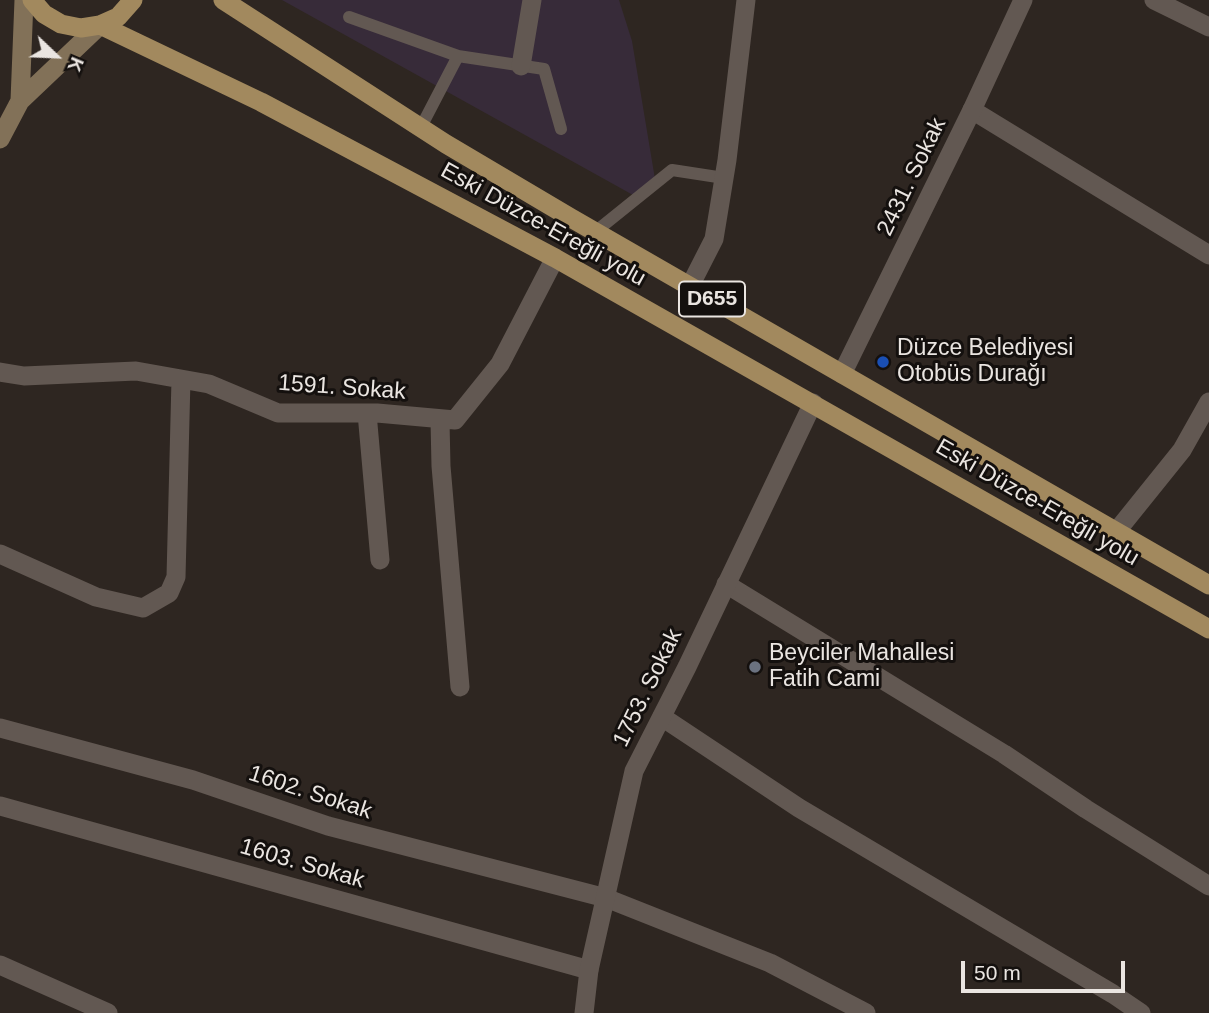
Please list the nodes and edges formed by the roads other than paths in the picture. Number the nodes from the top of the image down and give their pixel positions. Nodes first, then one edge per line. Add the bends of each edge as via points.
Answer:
1 (24, 0) edge
2 (32, 0) edge
3 (133, 0) edge
4 (222, 0) edge
5 (532, 0) edge
6 (746, 0) edge
7 (1023, 0) edge
8 (1154, 0) edge
9 (349, 17) dead end
10 (100, 25) junction
11 (1209, 27) edge
12 (458, 57) junction
13 (521, 66) junction
14 (20, 100) junction
15 (972, 110) junction
16 (421, 127) junction
17 (561, 130) dead end
18 (0, 139) edge
19 (724, 178) junction
20 (595, 232) junction
21 (1209, 255) edge
22 (555, 258) junction
23 (690, 286) junction
24 (0, 372) edge
25 (842, 374) junction
26 (181, 379) junction
27 (1209, 402) edge
28 (813, 403) junction
29 (367, 413) junction
30 (440, 421) junction
31 (1116, 532) junction
32 (0, 554) edge
33 (380, 560) dead end
34 (726, 584) junction
35 (1209, 585) edge
36 (1209, 629) edge
37 (460, 687) dead end
38 (662, 717) junction
39 (0, 729) edge
40 (0, 806) edge
41 (1209, 886) edge
42 (606, 898) junction
43 (0, 965) edge
44 (589, 970) junction
45 (108, 1013) edge
46 (584, 1013) edge
47 (866, 1013) edge
48 (1141, 1013) edge

1 - 14 main road
2 - 10 main road via 61,24
3 - 10 main road via 118,17
4 - 16 main road, Eski Düzce-Ereğli yolu / D655
5 - 13 street
6 - 19 street
7 - 15 street, 2431. Sokak
8 - 11 street
9 - 12 lane
10 - 14 main road
10 - 22 main road, Eski Düzce-Ereğli yolu via 261,102
12 - 13 lane
12 - 16 lane
13 - 17 lane via 544,69
14 - 18 main road
15 - 21 street
15 - 25 street, 2431. Sokak
16 - 20 main road, Eski Düzce-Ereğli yolu / D655
19 - 20 lane via 672,170
19 - 23 street via 714,239
20 - 23 main road, Eski Düzce-Ereğli yolu / D655
22 - 28 main road, Eski Düzce-Ereğli yolu
22 - 30 street via 500,363 455,420
23 - 25 main road, Eski Düzce-Ereğli yolu / D655
24 - 26 street, 1591. Sokak via 24,376 136,371
25 - 31 main road, Eski Düzce-Ereğli yolu / D655
26 - 29 street, 1591. Sokak via 209,384 278,413
26 - 32 street via 176,577 169,593 143,608 96,597
27 - 31 street via 1182,450
28 - 34 street, 1753. Sokak
28 - 36 main road, Eski Düzce-Ereğli yolu
29 - 30 street, 1591. Sokak
29 - 33 street
30 - 37 street
31 - 35 main road, Eski Düzce-Ereğli yolu / D655
34 - 38 street, 1753. Sokak
34 - 41 street
38 - 42 street, 1753. Sokak via 634,771
38 - 48 street via 810,815
39 - 42 street, 1602. Sokak via 193,780 328,827
40 - 44 street, 1603. Sokak
42 - 44 street, 1753. Sokak
42 - 47 street, 1602. Sokak via 770,963
43 - 45 street
44 - 46 street, 1753. Sokak

